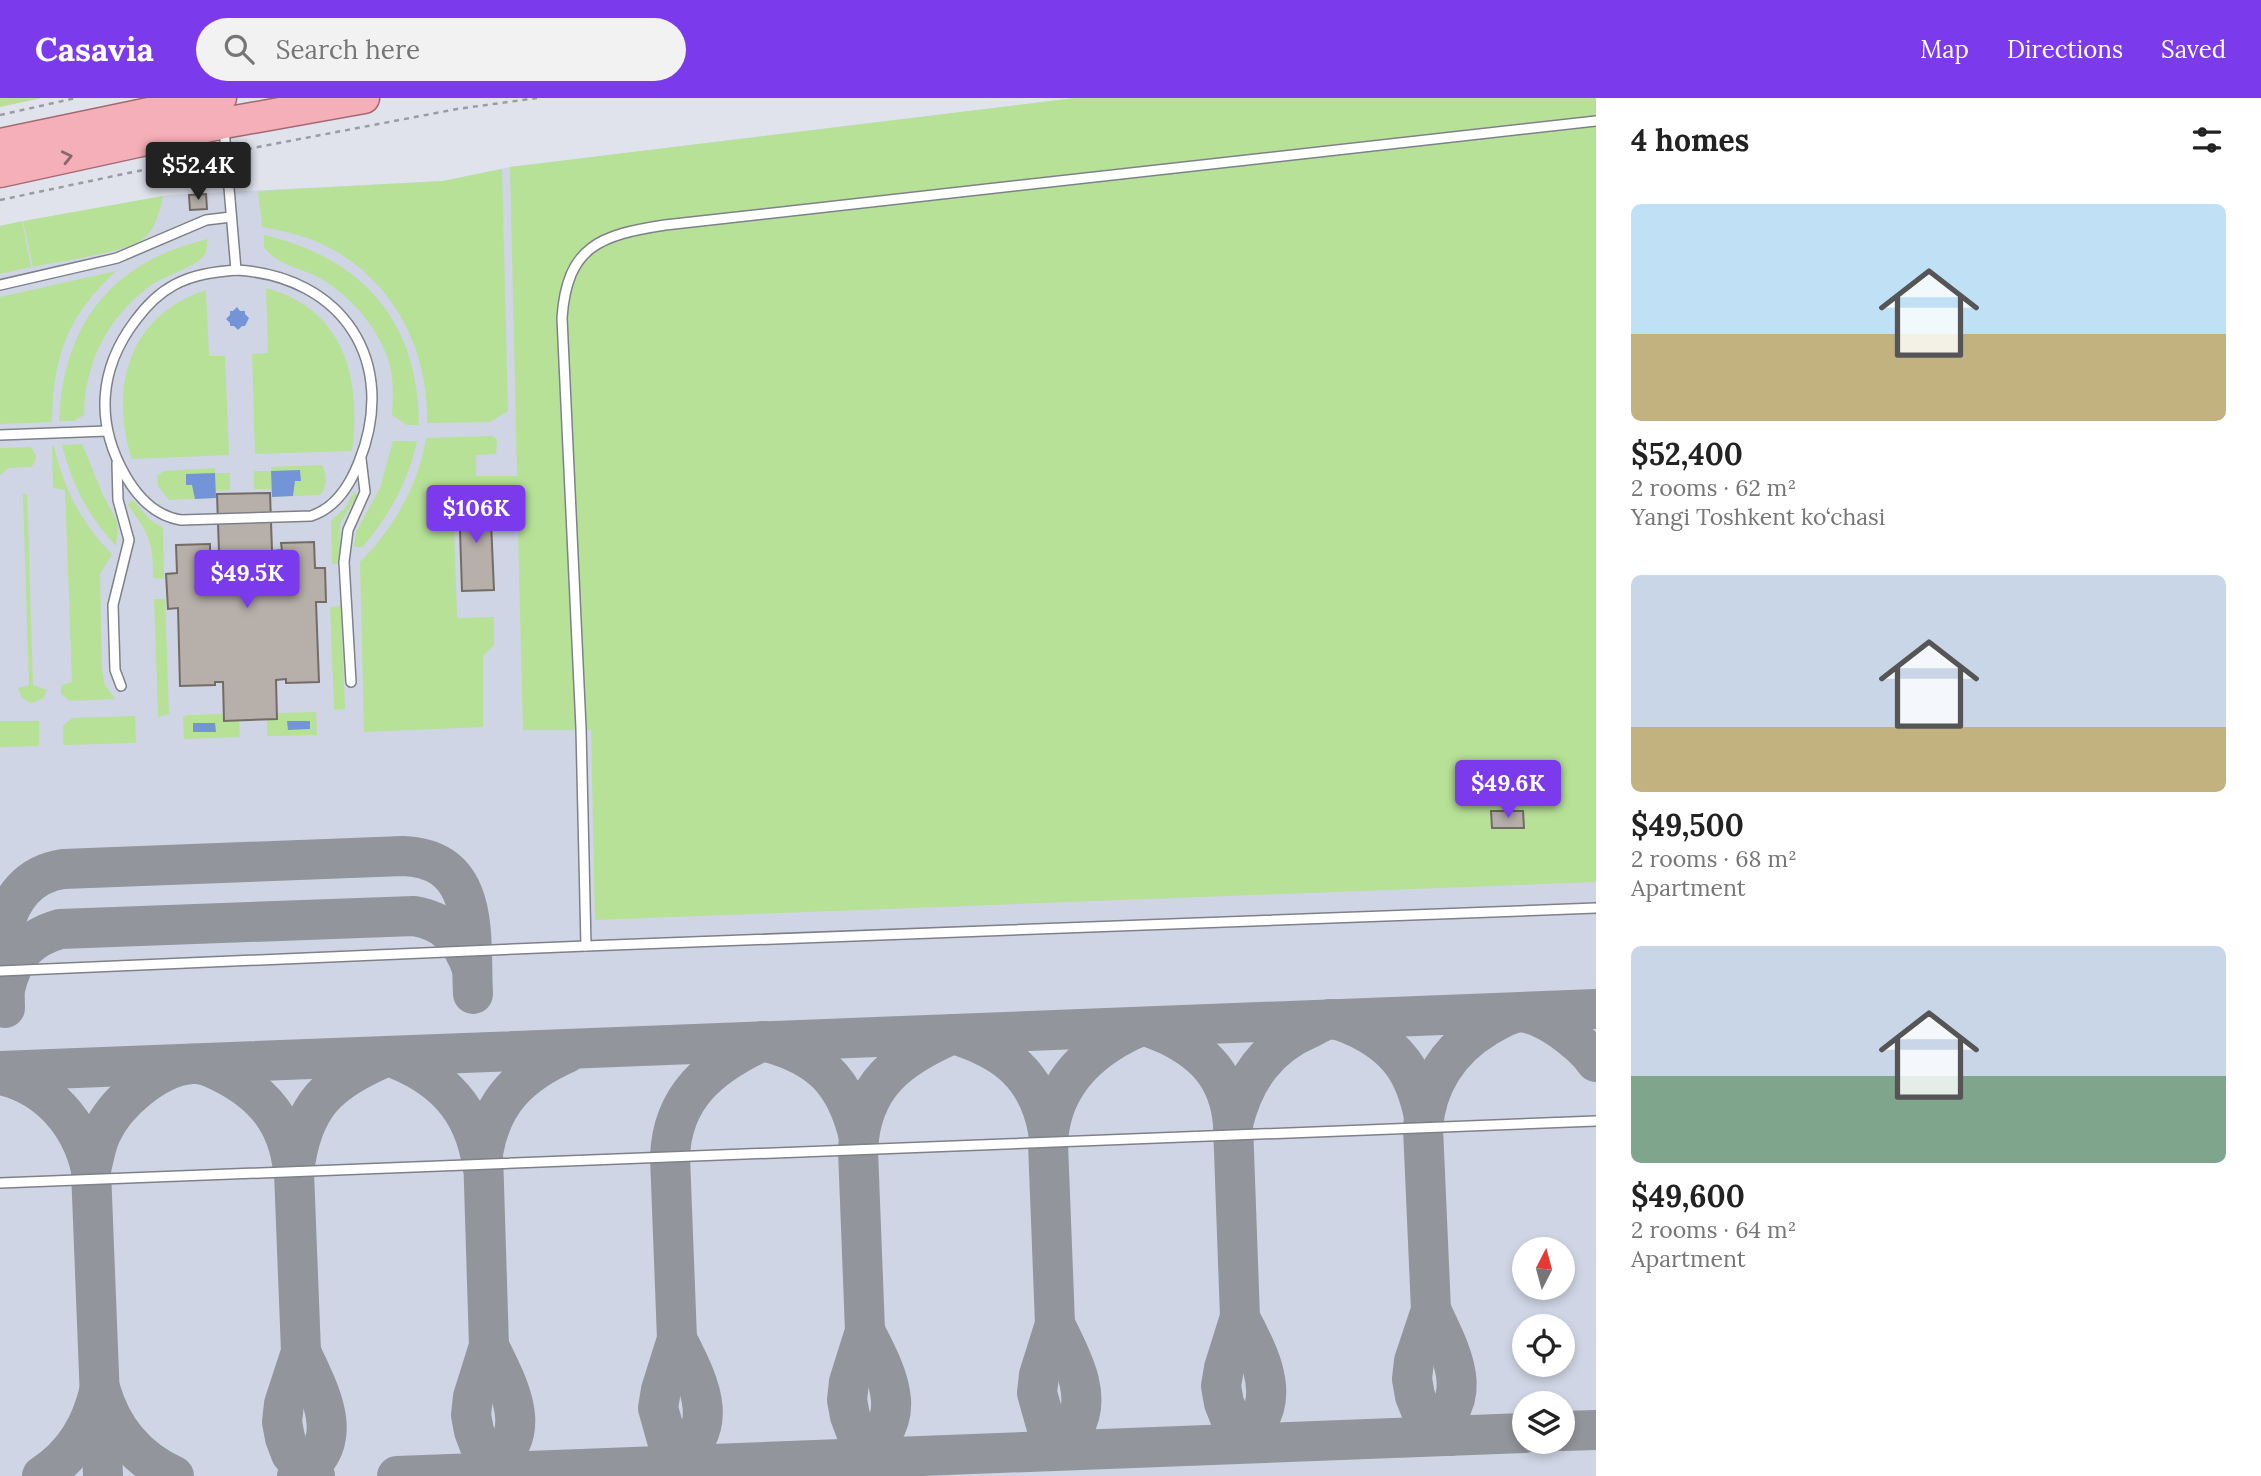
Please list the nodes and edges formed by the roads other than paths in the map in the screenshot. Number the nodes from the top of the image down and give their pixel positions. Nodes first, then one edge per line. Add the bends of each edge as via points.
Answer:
1 (364, 98) edge
2 (223, 110) edge
3 (1596, 121) edge
4 (0, 144) edge
5 (0, 172) edge
6 (231, 216) junction
7 (236, 270) junction
8 (0, 285) edge
9 (107, 431) junction
10 (0, 435) edge
11 (361, 457) junction
12 (117, 458) junction
13 (351, 682) dead end
14 (121, 686) dead end
15 (1596, 908) edge
16 (586, 946) junction
17 (0, 971) edge
18 (1596, 1121) edge
19 (0, 1184) edge

1 - 2 highway
2 - 4 highway
5 -> 2 highway
2 - 6 lane
3 - 16 lane via 665,225 613,235 588,251 569,277 562,318
6 - 7 lane
6 - 8 lane via 206,220 102,263
7 - 9 lane via 182,281 141,313 110,368 105,391
7 - 11 lane via 282,277 304,286 353,330 370,374 373,396
9 - 10 lane
9 - 12 lane
11 - 12 lane via 334,503 312,516 181,520 149,506
11 - 13 lane via 365,492 348,530 344,562
12 - 14 lane via 118,500 129,540 113,605 115,670
15 - 16 lane
16 - 17 lane
18 - 19 lane

